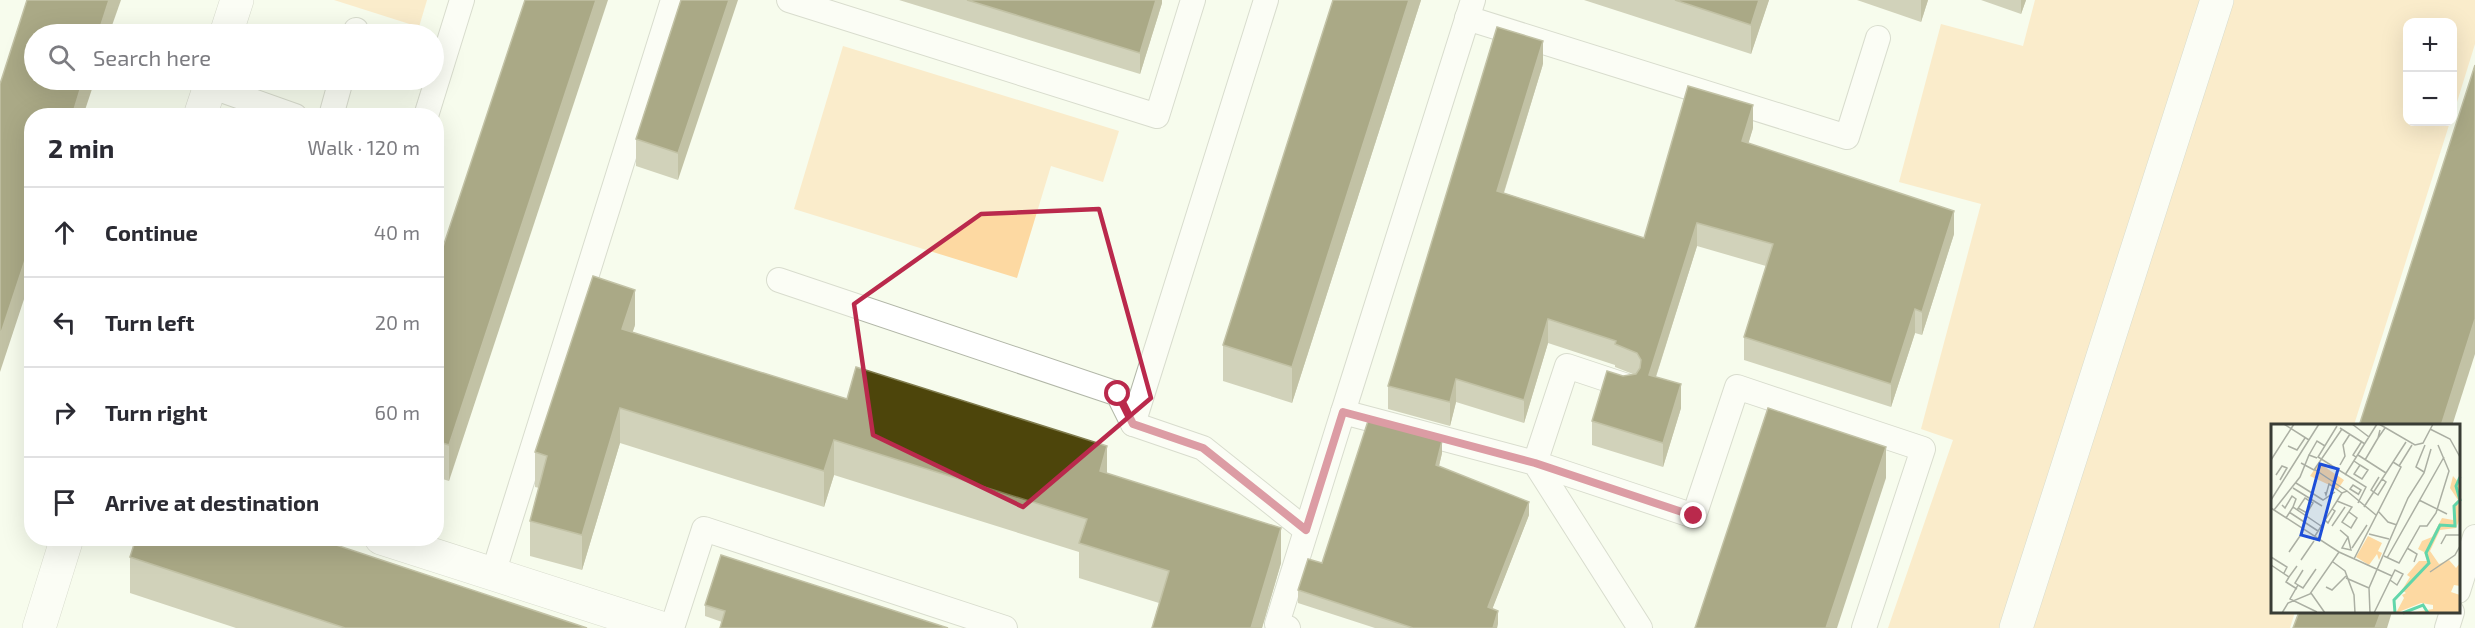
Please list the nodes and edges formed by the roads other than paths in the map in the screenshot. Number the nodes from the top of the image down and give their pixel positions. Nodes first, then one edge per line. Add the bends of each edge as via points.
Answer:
1 (237, 0) edge
2 (462, 0) edge
3 (673, 0) edge
4 (789, 0) edge
5 (1193, 0) edge
6 (1266, 0) edge
7 (2217, 0) edge
8 (1470, 9) edge
9 (229, 24) edge
10 (1878, 38) dead end
11 (444, 58) edge
12 (338, 90) edge
13 (434, 90) edge
14 (207, 94) edge
15 (263, 108) edge
16 (333, 108) edge
17 (428, 108) edge
18 (779, 280) dead end
19 (1627, 386) edge
20 (1343, 412) junction
21 (1133, 424) junction
22 (1535, 463) junction
23 (1306, 530) junction
24 (2475, 537) edge
25 (65, 546) edge
26 (406, 546) edge
27 (493, 574) junction
28 (2460, 585) edge
29 (2452, 613) edge
30 (39, 628) edge
31 (661, 628) edge
32 (672, 628) edge
33 (1005, 628) edge
34 (1288, 628) edge
35 (1640, 628) edge
36 (1864, 628) edge
37 (2016, 628) edge
38 (2447, 628) edge

1 - 9 street
2 - 11 lane
3 - 27 lane
4 - 5 lane via 1157,116
6 - 21 lane
7 - 37 street
8 - 10 lane via 1847,137
8 - 20 lane
12 - 16 lane
13 - 17 lane
14 - 15 lane
18 - 21 lane via 1118,394
19 - 22 lane via 1567,366
20 - 22 lane
20 - 23 lane
21 - 23 lane via 1203,448
22 - 35 lane
22 - 36 lane via 1694,516 1737,387 1923,449
23 - 34 lane via 1277,624
24 - 28 lane
25 - 30 street
26 - 27 street
27 - 31 street
29 - 38 lane
32 - 33 lane via 704,529

